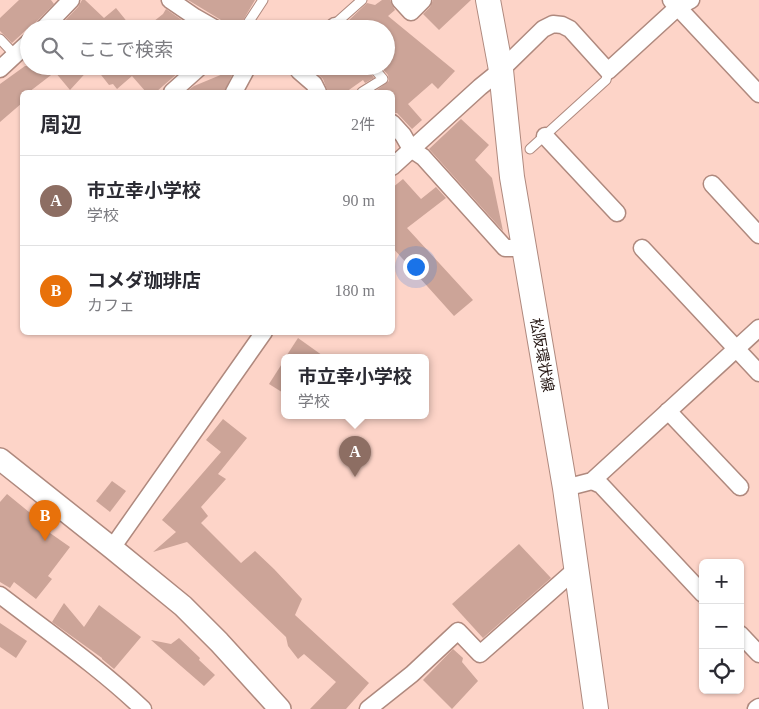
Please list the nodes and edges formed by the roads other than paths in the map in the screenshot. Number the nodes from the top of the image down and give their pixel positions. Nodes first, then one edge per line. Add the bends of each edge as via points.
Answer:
1 (72, 0) edge
2 (170, 0) edge
3 (263, 0) edge
4 (362, 0) edge
5 (400, 0) edge
6 (423, 0) edge
7 (488, 0) edge
8 (680, 2) edge
9 (52, 20) edge
10 (200, 20) edge
11 (250, 20) edge
12 (339, 20) edge
13 (0, 39) edge
14 (20, 50) edge
15 (15, 55) junction
16 (0, 69) edge
17 (500, 70) junction
18 (608, 71) junction
19 (191, 75) edge
20 (243, 75) edge
21 (304, 75) edge
22 (380, 75) edge
23 (174, 90) edge
24 (235, 90) edge
25 (317, 90) edge
26 (365, 90) edge
27 (759, 94) edge
28 (395, 126) edge
29 (546, 136) junction
30 (530, 148) dead end
31 (411, 149) junction
32 (395, 164) edge
33 (712, 184) dead end
34 (617, 212) dead end
35 (759, 235) edge
36 (523, 248) junction
37 (642, 248) dead end
38 (759, 328) edge
39 (262, 335) edge
40 (738, 350) junction
41 (759, 373) edge
42 (668, 411) junction
43 (0, 459) edge
44 (592, 481) junction
45 (740, 487) dead end
46 (565, 488) junction
47 (112, 548) junction
48 (575, 570) junction
49 (699, 590) edge
50 (0, 595) edge
51 (744, 638) edge
52 (759, 654) edge
53 (142, 709) edge
54 (280, 709) edge
55 (368, 709) edge
56 (596, 709) edge

1 - 9 street
2 - 10 street
3 - 11 lane
4 - 12 lane
5 - 6 street via 411,12
7 - 17 main road, 松阪環状線
8 - 18 street
8 - 27 street
13 - 15 lane
14 - 15 street
15 - 16 street
17 - 18 street via 543,29 553,24 570,29
17 - 31 street
17 - 36 main road, 松阪環状線
18 - 29 lane via 606,80
19 - 23 street
20 - 24 street
21 - 25 street
22 - 26 lane via 383,79
28 - 31 street
29 - 30 lane
29 - 34 street
31 - 32 street
31 - 36 street via 423,156 505,248
33 - 35 street
36 - 46 main road, 松阪環状線
37 - 40 street
38 - 40 street
39 - 47 street
40 - 41 street
40 - 42 street
42 - 44 street
42 - 45 street
43 - 47 street
44 - 46 street
44 - 49 street via 601,485
46 - 48 main road, 松阪環状線
47 - 54 street via 183,606
48 - 55 street via 480,654 458,631
48 - 56 main road, 松阪環状線
50 - 53 street
51 - 52 street

